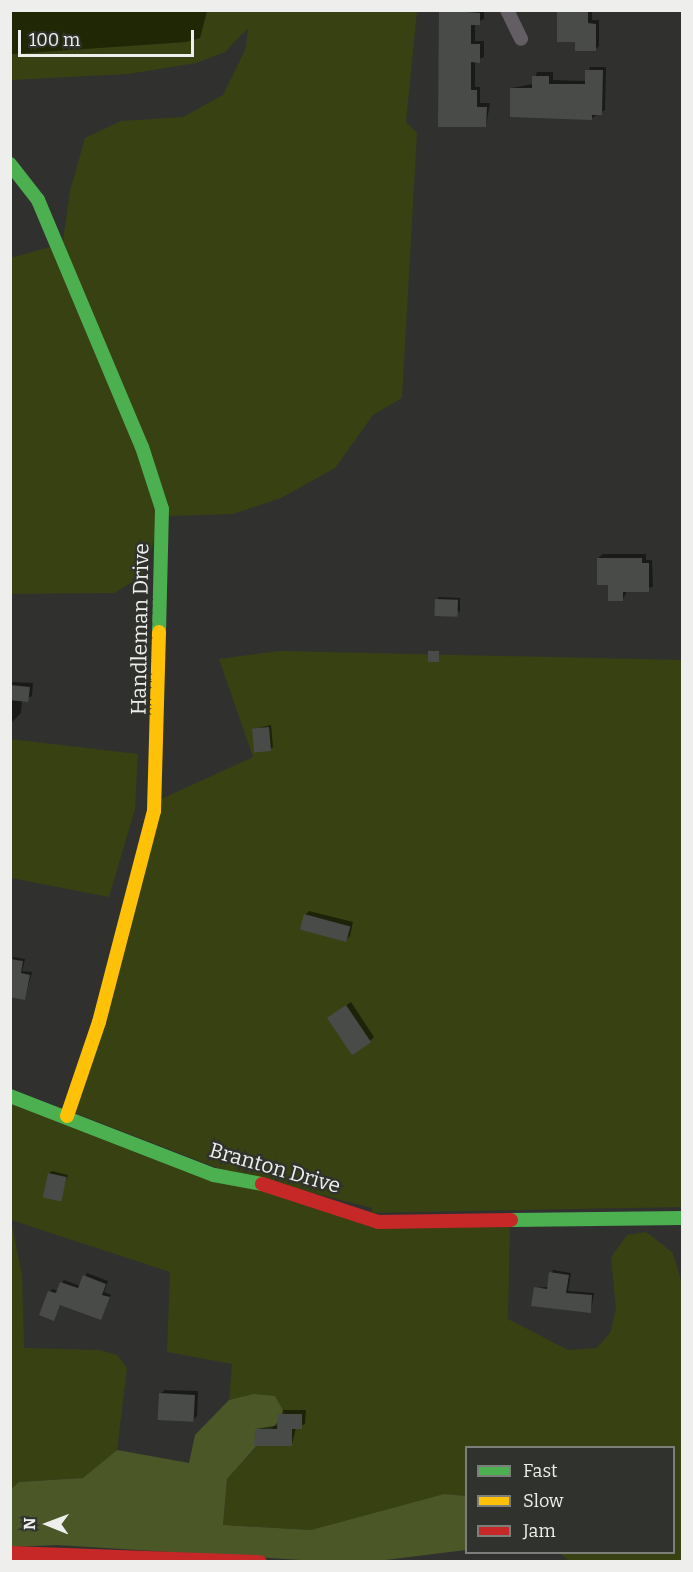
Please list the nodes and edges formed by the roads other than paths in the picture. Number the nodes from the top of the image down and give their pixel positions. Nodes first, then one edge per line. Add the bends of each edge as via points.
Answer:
1 (507, 10) edge
2 (521, 39) dead end
3 (10, 164) edge
4 (10, 1096) edge
5 (67, 1116) junction
6 (682, 1218) edge
7 (10, 1553) edge
8 (260, 1562) edge

1 - 2 street
3 - 5 street, Handleman Drive via 38,200 142,447 162,509 154,811 99,1022
4 - 5 street, Branton Drive
5 - 6 street, Branton Drive via 214,1175 292,1190 378,1222
7 - 8 street

